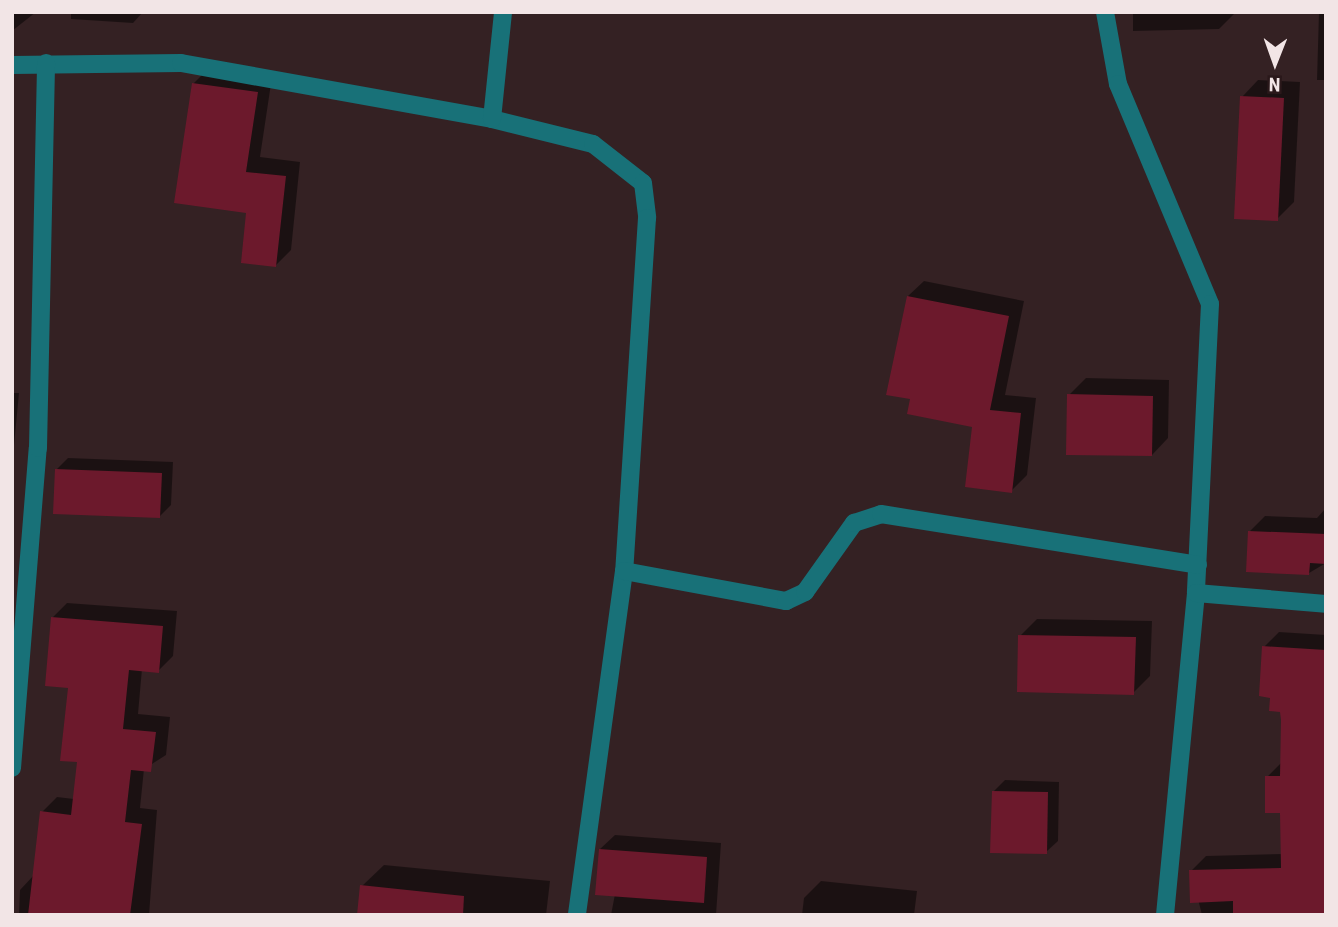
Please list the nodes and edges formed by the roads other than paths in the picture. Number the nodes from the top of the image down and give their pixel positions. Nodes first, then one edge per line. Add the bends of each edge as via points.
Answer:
1 (503, 12) edge
2 (1105, 12) edge
3 (46, 63) junction
4 (12, 65) edge
5 (492, 119) junction
6 (1198, 565) junction
7 (624, 571) junction
8 (1196, 593) junction
9 (1326, 604) edge
10 (12, 768) edge
11 (577, 915) edge
12 (1165, 915) edge

1 - 5 street
2 - 6 street via 1118,84 1210,304
3 - 4 street
3 - 5 street via 181,64
3 - 10 street via 38,448
5 - 7 street via 593,144 643,183 647,218
6 - 7 street via 881,514 855,523 804,592 786,601
6 - 8 street
7 - 11 street
8 - 9 street
8 - 12 street

